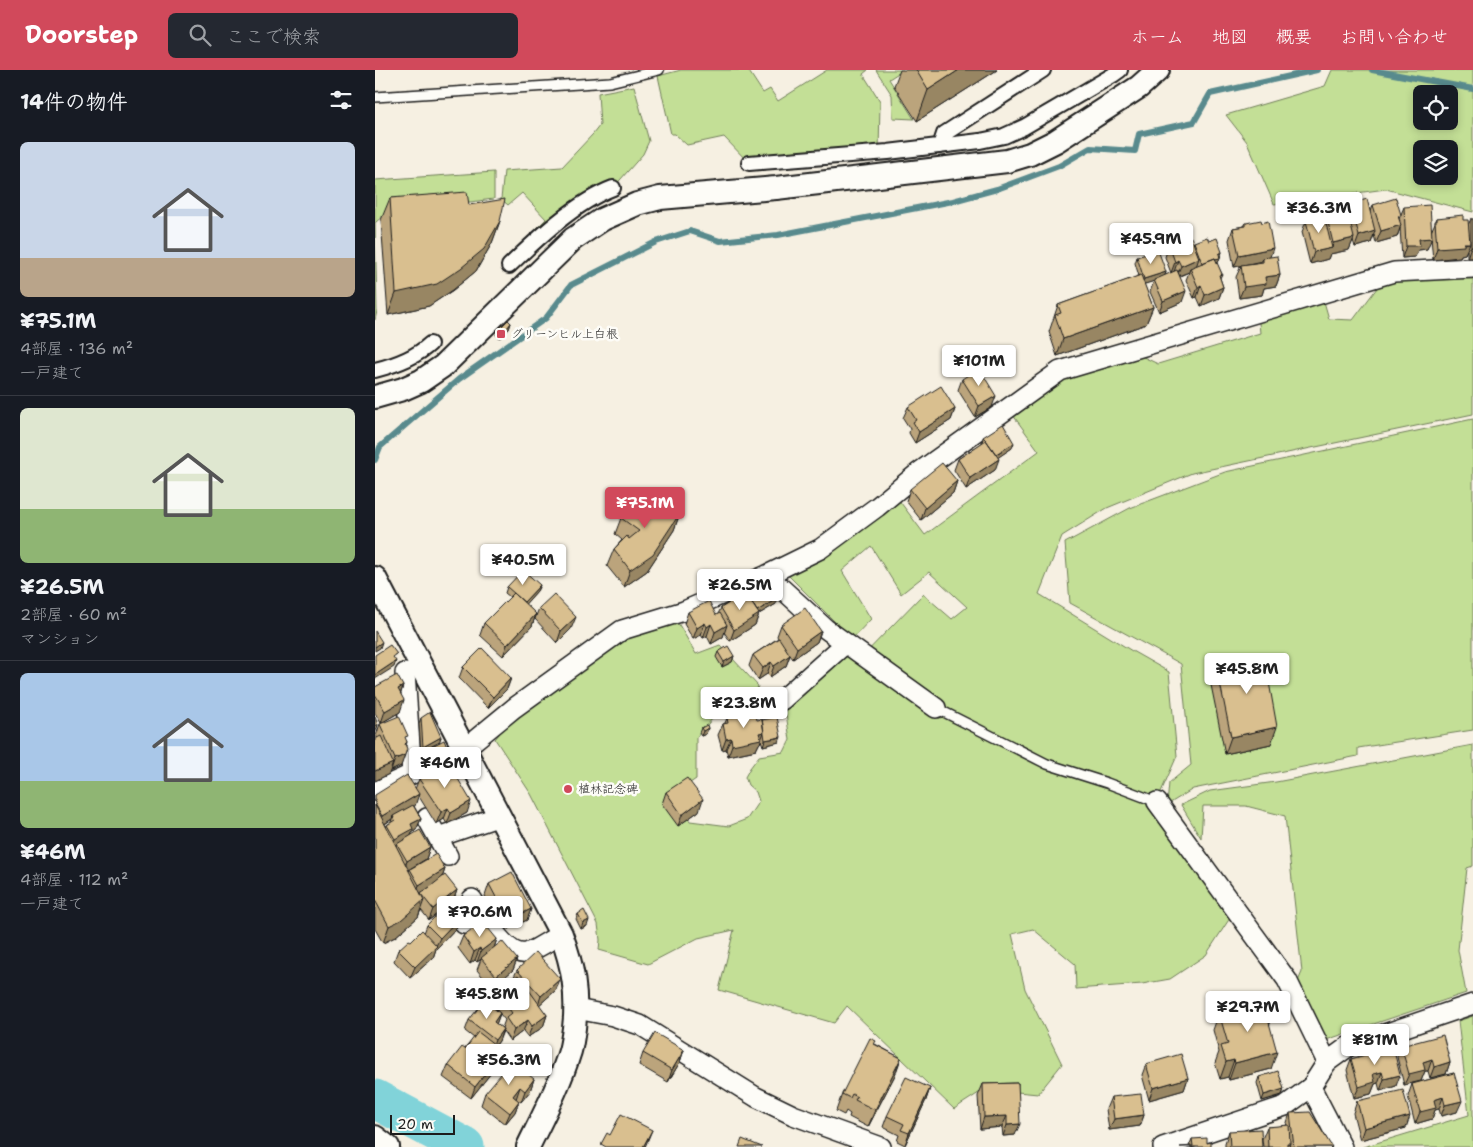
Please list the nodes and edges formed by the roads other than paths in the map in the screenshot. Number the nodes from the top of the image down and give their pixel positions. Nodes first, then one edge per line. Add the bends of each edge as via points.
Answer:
1 (659, 70) edge
2 (1043, 70) edge
3 (1120, 70) edge
4 (1158, 70) edge
5 (375, 98) edge
6 (940, 146) junction
7 (749, 163) dead end
8 (613, 188) dead end
9 (509, 266) dead end
10 (1473, 268) edge
11 (430, 344) dead end
12 (375, 370) edge
13 (375, 397) edge
14 (767, 576) junction
15 (375, 578) edge
16 (846, 643) junction
17 (405, 672) junction
18 (767, 707) dead end
19 (936, 708) joint
20 (464, 748) junction
21 (375, 791) edge
22 (1157, 802) joint
23 (499, 816) junction
24 (427, 818) dead end
25 (438, 837) junction
26 (448, 856) dead end
27 (464, 924) dead end
28 (561, 934) junction
29 (1473, 1004) edge
30 (576, 1009) junction
31 (1327, 1062) junction
32 (1311, 1087) junction
33 (375, 1137) edge
34 (388, 1147) edge
35 (528, 1147) edge
36 (881, 1147) edge
37 (1163, 1147) edge
38 (1342, 1147) edge

1 - 5 lane via 611,82
2 - 6 street via 944,134
3 - 6 street via 1004,136
4 - 13 street via 1139,87 1056,141 1007,161 660,198 637,204 573,239 443,366 421,381
6 - 7 street
8 - 9 street via 583,204 533,242
10 - 14 street via 1394,272 1060,371 918,473 820,549
11 - 12 street via 395,365
14 - 16 street
14 - 20 street via 684,611 622,630
15 - 17 street
16 - 18 street via 782,700
16 - 19 street
17 - 20 street
17 - 21 street via 412,774
19 - 22 lane via 1047,764
20 - 23 street
22 - 31 street via 1287,980
23 - 25 street
23 - 28 street
24 - 25 street
25 - 26 street
27 - 28 street via 476,906 505,944 517,952 526,953
28 - 30 street via 572,969
29 - 31 street via 1349,1046
30 - 35 street via 571,1050
30 - 36 street via 613,1016 640,1026 756,1097 793,1115
31 - 32 street
32 - 37 street via 1285,1106
32 - 38 street
33 - 34 street

